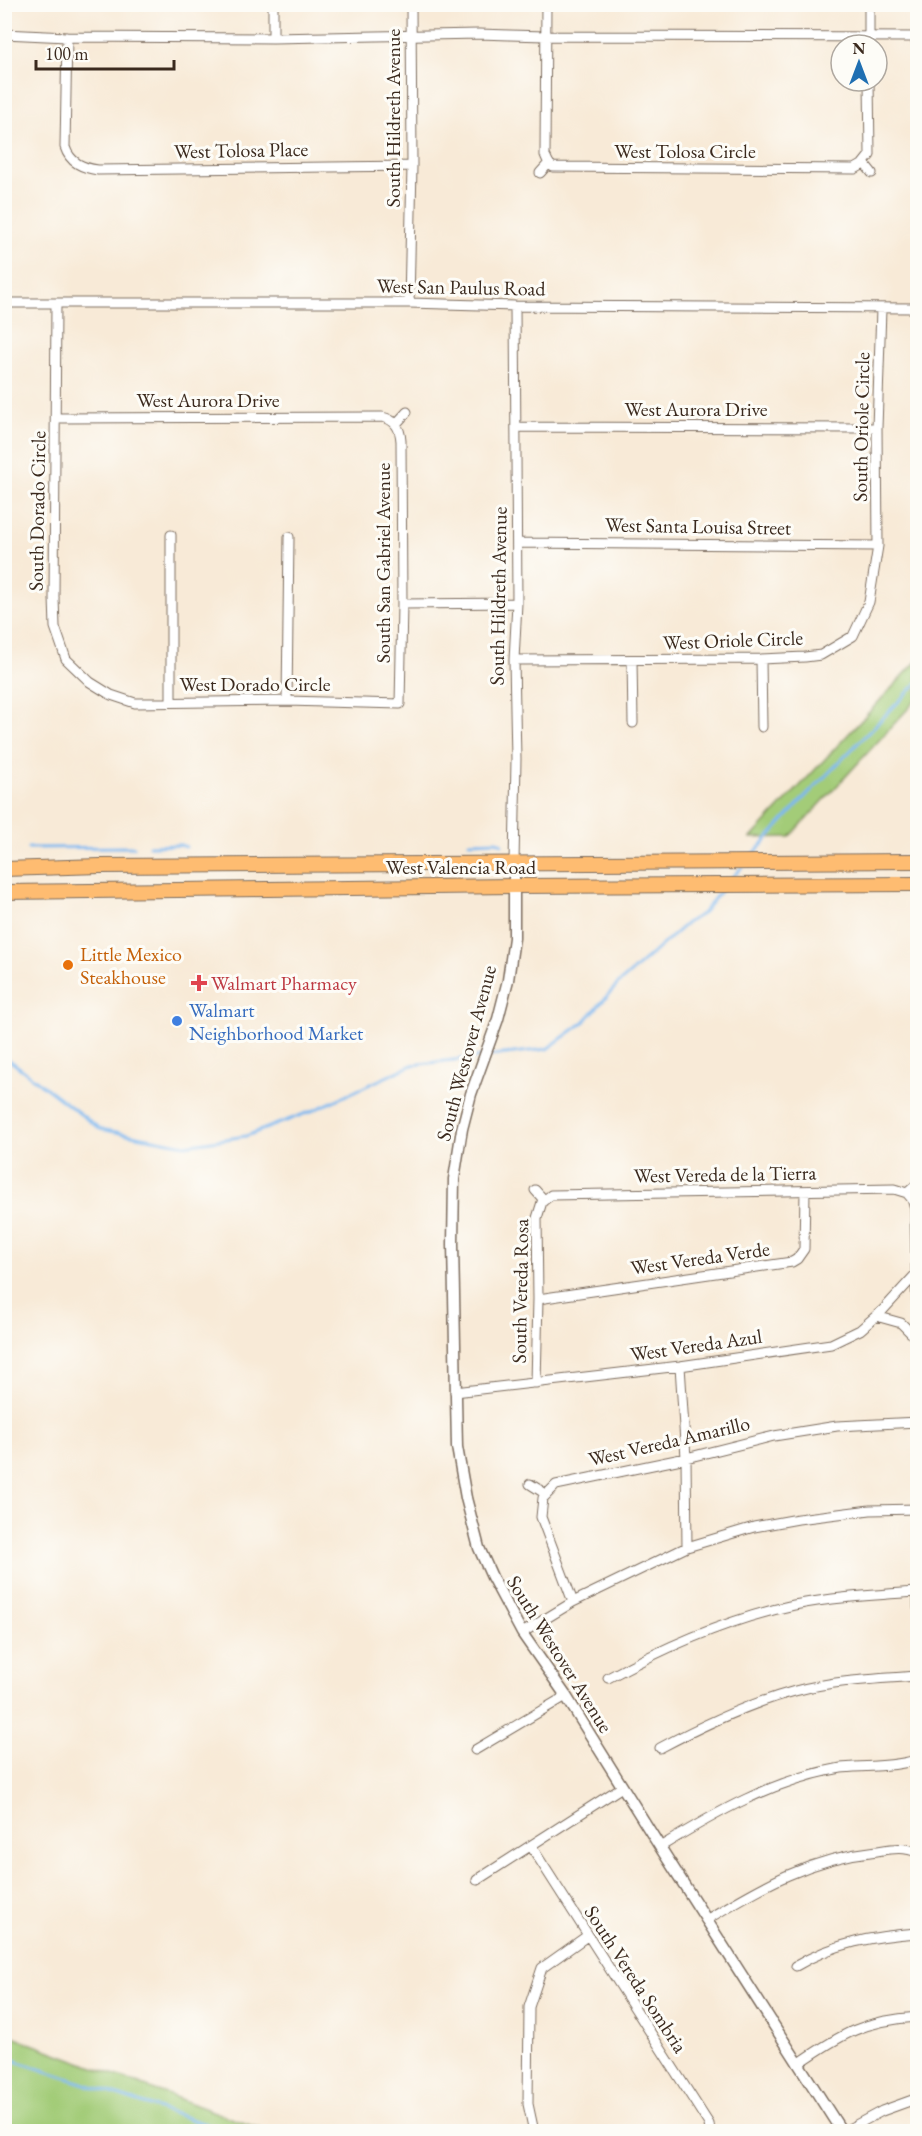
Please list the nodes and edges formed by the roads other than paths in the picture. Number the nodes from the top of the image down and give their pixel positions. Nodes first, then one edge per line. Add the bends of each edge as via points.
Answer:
1 (273, 4) edge
2 (411, 4) edge
3 (546, 4) edge
4 (869, 4) edge
5 (869, 33) edge
6 (4, 34) edge
7 (410, 35) junction
8 (545, 36) junction
9 (67, 37) junction
10 (918, 37) edge
11 (273, 38) junction
12 (889, 39) edge
13 (829, 40) edge
14 (869, 93) edge
15 (549, 163) junction
16 (864, 163) junction
17 (412, 166) junction
18 (540, 173) dead end
19 (872, 173) dead end
20 (4, 303) edge
21 (56, 303) junction
22 (409, 303) junction
23 (515, 306) junction
24 (918, 308) edge
25 (880, 309) junction
26 (408, 411) dead end
27 (56, 418) junction
28 (396, 424) junction
29 (516, 427) junction
30 (877, 428) junction
31 (171, 535) dead end
32 (289, 537) dead end
33 (517, 543) junction
34 (878, 546) junction
35 (517, 603) junction
36 (402, 604) junction
37 (514, 660) junction
38 (632, 660) junction
39 (761, 660) junction
40 (111, 695) joint
41 (287, 701) junction
42 (171, 702) junction
43 (400, 704) joint
44 (633, 723) dead end
45 (762, 727) dead end
46 (918, 861) edge
47 (514, 863) junction
48 (212, 865) junction
49 (4, 869) edge
50 (918, 884) edge
51 (514, 886) junction
52 (209, 888) junction
53 (4, 892) edge
54 (917, 1184) edge
55 (535, 1190) dead end
56 (805, 1191) junction
57 (907, 1193) junction
58 (544, 1200) junction
59 (916, 1274) junction
60 (538, 1299) junction
61 (876, 1316) junction
62 (917, 1339) edge
63 (680, 1366) junction
64 (536, 1383) junction
65 (455, 1392) junction
66 (918, 1399) edge
67 (918, 1422) edge
68 (686, 1458) junction
69 (530, 1484) dead end
70 (546, 1494) junction
71 (918, 1509) edge
72 (687, 1547) junction
73 (918, 1561) edge
74 (917, 1592) edge
75 (573, 1602) junction
76 (918, 1608) edge
77 (522, 1633) junction
78 (918, 1676) edge
79 (608, 1678) dead end
80 (566, 1696) junction
81 (660, 1748) dead end
82 (475, 1750) dead end
83 (918, 1758) edge
84 (622, 1787) junction
85 (531, 1846) junction
86 (660, 1847) junction
87 (918, 1853) edge
88 (477, 1880) dead end
89 (706, 1920) junction
90 (918, 1933) edge
91 (587, 1936) junction
92 (796, 1966) dead end
93 (918, 2017) edge
94 (798, 2064) junction
95 (918, 2098) edge
96 (534, 2132) edge
97 (710, 2132) edge
98 (842, 2132) edge

1 - 11 street
2 - 7 street, South Hildreth Avenue
3 - 8 street
4 - 5 street
6 - 9 street
7 - 8 street
7 - 11 street
7 - 17 street, South Hildreth Avenue
8 - 13 street
8 - 15 street via 545,155
9 - 11 street
9 - 17 street, West Tolosa Place via 65,147 72,160 82,167 98,170
10 - 12 street
14 - 16 street via 870,155
15 - 16 street, West Tolosa Circle via 560,168 850,170
15 - 18 street
16 - 19 street
17 - 22 street, South Hildreth Avenue
20 - 21 street, West San Paulus Road
21 - 22 street, West San Paulus Road
21 - 27 street, South Dorado Circle
22 - 23 street, West San Paulus Road
23 - 25 street, West San Paulus Road
23 - 29 street, South Hildreth Avenue
24 - 25 street, West San Paulus Road
25 - 30 street, South Oriole Circle
26 - 28 street
27 - 28 street, West Aurora Drive via 382,417
27 - 40 street, South Dorado Circle via 55,627 66,659
28 - 36 street, South San Gabriel Avenue via 401,441
29 - 30 street, West Aurora Drive
29 - 33 street, South Hildreth Avenue
30 - 34 street, South Oriole Circle
31 - 42 street
32 - 41 street
33 - 34 street, West Santa Louisa Street
33 - 35 street, South Hildreth Avenue
34 - 39 street, West Oriole Circle via 869,602 853,636 821,655
35 - 36 street
35 - 37 street, South Hildreth Avenue
36 - 43 street, South San Gabriel Avenue
37 - 38 street, West Oriole Circle
37 - 47 street, South Hildreth Avenue
38 - 39 street, West Oriole Circle
38 - 44 street
39 - 45 street
40 - 42 street, West Dorado Circle via 135,703
41 - 42 street, West Dorado Circle
41 - 43 street, West Dorado Circle
46 - 47 main road, West Valencia Road
47 - 48 main road, West Valencia Road
47 - 51 street, South Hildreth Avenue
48 - 49 main road, West Valencia Road
48 - 52 main road
50 - 51 main road, West Valencia Road
51 - 52 main road, West Valencia Road
51 - 65 street, South Westover Avenue via 514,938 508,980 471,1094 454,1179
52 - 53 main road, West Valencia Road
54 - 57 street
55 - 58 street
56 - 57 street, West Vereda de la Tierra via 894,1189
56 - 58 street, West Vereda de la Tierra via 556,1194
56 - 60 street, West Vereda Verde via 804,1249 792,1262
57 - 59 street via 915,1209
58 - 60 street, South Vereda Rosa via 537,1218
59 - 61 street, West Vereda Azul
59 - 62 street
60 - 64 street, South Vereda Rosa
61 - 62 street via 901,1323
61 - 63 street, West Vereda Azul via 860,1330 831,1344
62 - 66 street
63 - 64 street, West Vereda Azul
63 - 68 street
64 - 65 street, West Vereda Azul
65 - 77 street, South Westover Avenue via 457,1447 475,1533 492,1578
67 - 68 street, West Vereda Amarillo via 814,1429
68 - 70 street, West Vereda Amarillo via 564,1482
68 - 72 street
69 - 70 street
70 - 75 street via 541,1517
71 - 72 street via 807,1517 754,1527
72 - 75 street
73 - 74 street
74 - 76 street
74 - 79 street via 851,1596 757,1615 681,1641
75 - 77 street
77 - 80 street, South Westover Avenue
78 - 81 street via 841,1682 796,1691 711,1721
80 - 82 street
80 - 84 street, South Westover Avenue
83 - 86 street via 908,1763 841,1768 779,1784 716,1813
84 - 85 street
84 - 86 street, South Westover Avenue
85 - 88 street
85 - 91 street, South Vereda Sombria
86 - 89 street, South Westover Avenue
87 - 89 street via 879,1850 809,1865
89 - 94 street, South Westover Avenue
90 - 92 street via 858,1940 824,1951
91 - 96 street via 542,1968 529,2007 528,2104
91 - 97 street, South Vereda Sombria
93 - 94 street via 872,2023 850,2031
94 - 98 street, South Westover Avenue
95 - 98 street via 882,2110

